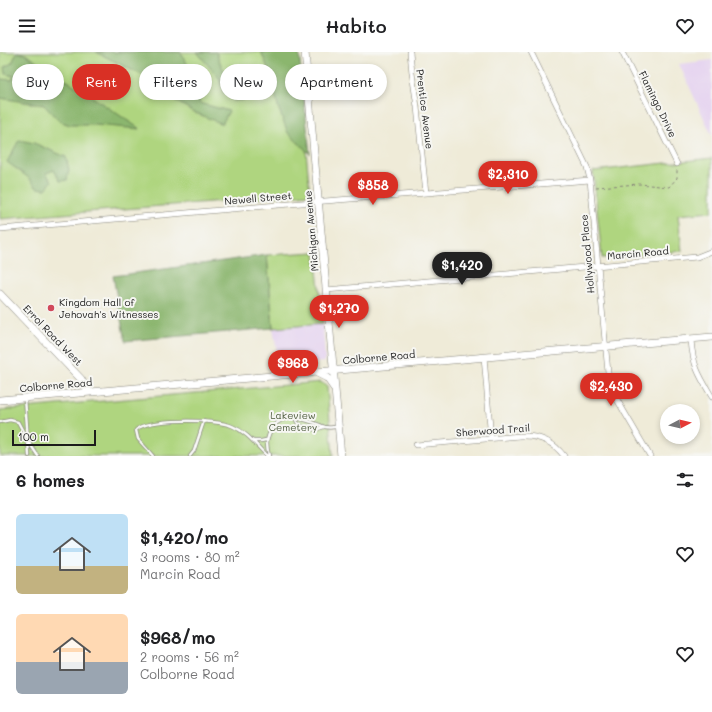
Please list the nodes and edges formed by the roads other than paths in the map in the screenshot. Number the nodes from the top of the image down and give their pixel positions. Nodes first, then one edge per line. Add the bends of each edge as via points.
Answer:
1 (304, 52) edge
2 (410, 52) edge
3 (531, 52) edge
4 (622, 52) edge
5 (677, 164) road end
6 (590, 180) junction
7 (426, 193) junction
8 (318, 202) junction
9 (0, 229) edge
10 (712, 251) edge
11 (597, 266) junction
12 (326, 290) junction
13 (0, 294) edge
14 (712, 337) edge
15 (691, 340) junction
16 (604, 347) junction
17 (484, 357) junction
18 (334, 371) junction
19 (315, 372) junction
20 (335, 390) junction
21 (89, 392) junction
22 (712, 397) edge
23 (25, 398) junction
24 (0, 400) edge
25 (295, 418) junction
26 (204, 421) junction
27 (0, 422) edge
28 (325, 427) junction
29 (338, 427) junction
30 (27, 439) junction
31 (491, 439) junction
32 (266, 440) junction
33 (253, 441) junction
34 (416, 445) dead end
35 (192, 455) edge
36 (29, 456) edge
37 (38, 456) edge
38 (153, 456) edge
39 (268, 456) edge
40 (341, 456) edge
41 (564, 456) edge
42 (650, 456) edge

1 - 8 street, Michigan Avenue
2 - 7 street, Prentice Avenue
3 - 6 street, Hollywood Place via 586,163
4 - 5 street, Flamingo Drive
6 - 7 street, Newell Street
6 - 11 street, Hollywood Place
7 - 8 street, Newell Street
8 - 9 street, Newell Street
8 - 12 street, Michigan Avenue
10 - 11 street, Marcin Road via 697,258
11 - 12 street, Marcin Road
11 - 16 street, Hollywood Place
12 - 18 street, Michigan Avenue
13 - 21 street, Errol Road West via 81,378
14 - 15 street, Colborne Road
15 - 16 street, Colborne Road
15 - 22 street via 692,356
16 - 17 street, Colborne Road
16 - 42 street, Hollywood Place via 610,388
17 - 18 street, Colborne Road
17 - 31 street
18 - 19 street, Colborne Road
18 - 20 street, Michigan Avenue
19 - 20 street via 327,378
19 - 21 street, Colborne Road
20 - 29 street, Michigan Avenue
21 - 23 street, Colborne Road
23 - 24 street, Colborne Road
23 - 30 lane
25 - 28 lane
25 - 28 lane via 306,428
25 - 32 lane via 286,418 278,422
26 - 33 lane via 233,426
26 - 35 lane
26 - 38 lane via 150,424 136,430 138,439
27 - 30 lane via 18,422
28 - 29 lane
29 - 40 street, Michigan Avenue
30 - 36 lane
30 - 37 lane
31 - 34 street, Sherwood Trail
31 - 41 street, Sherwood Trail via 537,436 550,442
32 - 33 lane
32 - 39 lane
33 - 39 lane

